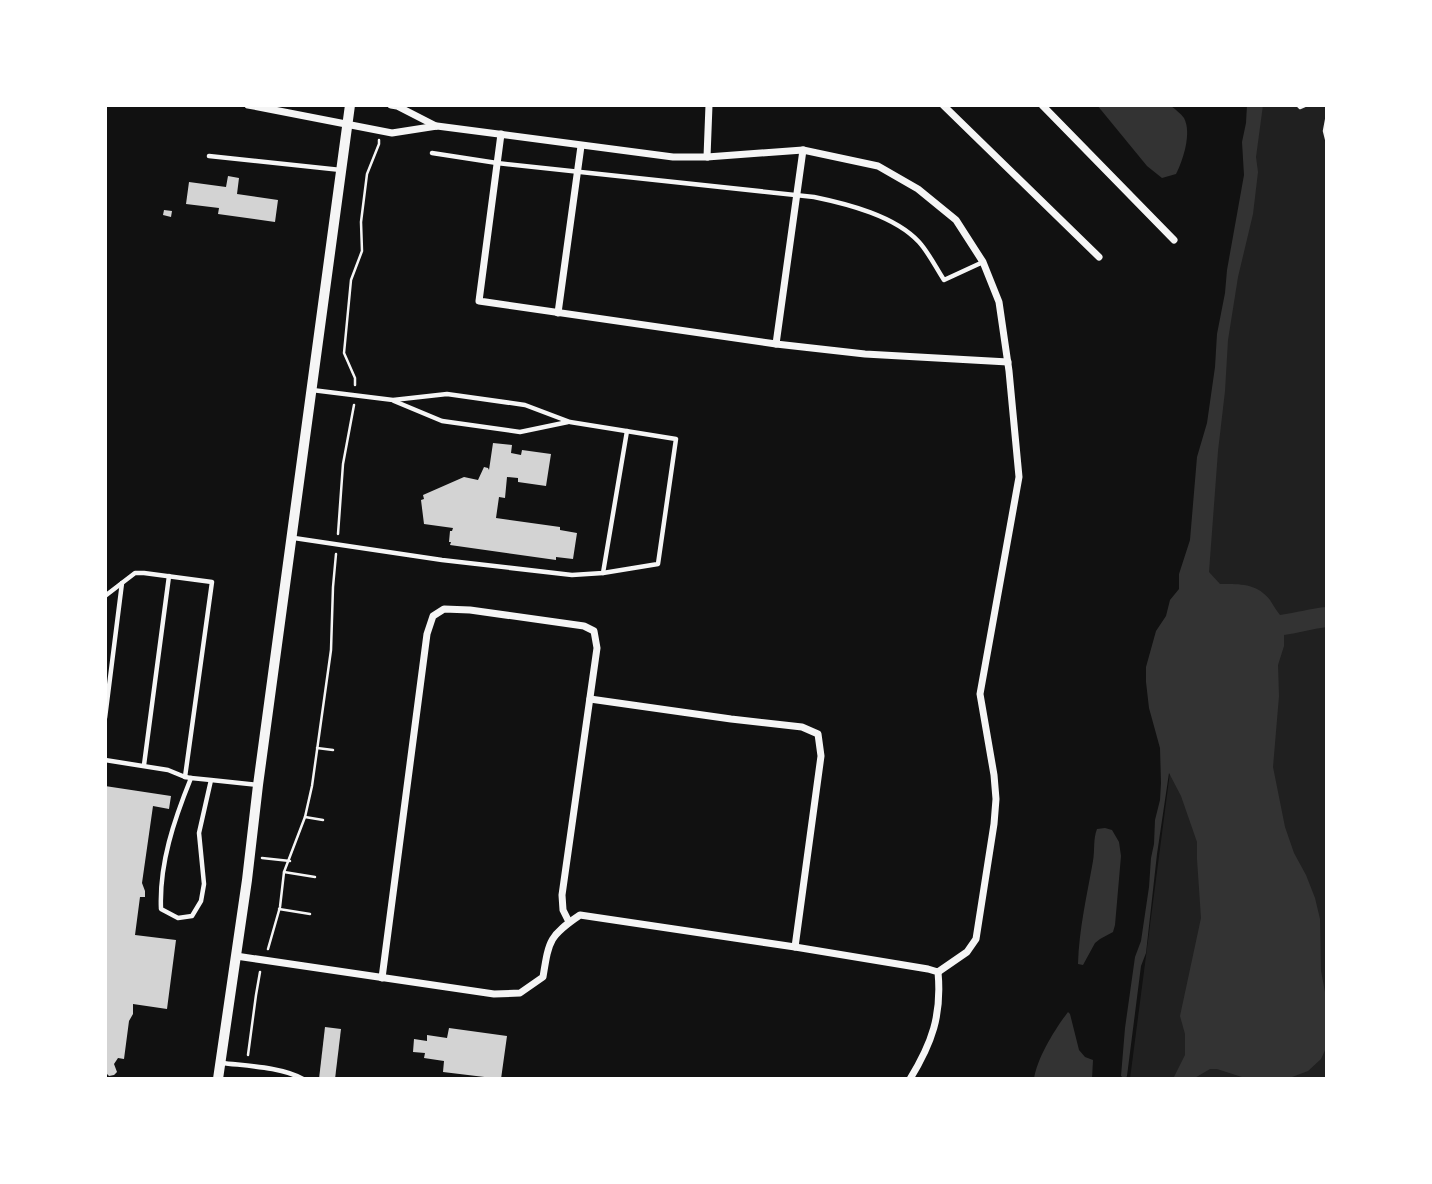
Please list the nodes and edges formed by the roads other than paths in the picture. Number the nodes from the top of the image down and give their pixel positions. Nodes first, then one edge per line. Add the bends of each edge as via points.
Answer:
1 (248, 105) edge
2 (350, 105) edge
3 (391, 105) edge
4 (709, 105) edge
5 (943, 105) edge
6 (1042, 105) edge
7 (349, 125) junction
8 (437, 126) junction
9 (501, 134) junction
10 (581, 146) junction
11 (803, 150) junction
12 (432, 153) dead end
13 (209, 156) dead end
14 (707, 157) junction
15 (497, 163) junction
16 (342, 170) junction
17 (577, 171) junction
18 (798, 196) junction
19 (1174, 240) dead end
20 (1098, 257) dead end
21 (983, 262) junction
22 (558, 313) junction
23 (776, 344) junction
24 (1008, 362) junction
25 (312, 390) junction
26 (393, 400) junction
27 (570, 422) junction
28 (627, 431) junction
29 (292, 538) junction
30 (603, 573) junction
31 (169, 576) junction
32 (122, 582) junction
33 (105, 596) edge
34 (590, 699) junction
35 (105, 718) edge
36 (105, 760) edge
37 (144, 765) junction
38 (185, 777) junction
39 (191, 778) junction
40 (211, 780) junction
41 (258, 785) junction
42 (569, 922) junction
43 (795, 947) junction
44 (236, 956) junction
45 (938, 972) junction
46 (382, 978) junction
47 (220, 1063) junction
48 (218, 1079) edge
49 (303, 1079) edge
50 (910, 1079) edge

1 - 7 street
2 - 7 street
3 - 8 street
4 - 14 street
5 - 20 street
6 - 19 street
7 - 8 street via 392,133
7 - 16 street
8 - 9 street
9 - 10 street
9 - 15 street
10 - 14 street
10 - 17 street
11 - 14 street
11 - 18 street
11 - 21 street via 878,166 918,190 956,220
12 - 15 lane
13 - 16 lane
15 - 17 lane
15 - 22 street via 479,301
16 - 25 street
17 - 18 lane
17 - 22 street
18 - 21 lane via 839,202 899,227 919,243 944,279
18 - 23 street
21 - 24 street via 999,302
22 - 23 street
23 - 24 street
24 - 45 street via 1019,477 980,694 994,775 994,824 975,939 967,952
25 - 26 lane
25 - 29 street
26 - 27 lane via 447,394 525,405
26 - 27 lane via 442,421 520,432
27 - 28 lane
28 - 30 lane
28 - 30 lane via 676,439 657,564
29 - 30 lane via 442,561 572,575
29 - 41 street
31 - 32 lane via 135,573
31 - 37 lane
31 - 38 lane via 212,582
32 - 33 lane
32 - 35 lane
34 - 42 street via 562,895
34 - 43 street via 802,727 818,734 821,756
34 - 46 street via 597,648 594,631 470,610 444,609 433,616 426,634
36 - 37 lane
37 - 38 lane
38 - 39 lane
39 - 40 lane
39 - 40 lane via 167,846 160,892 161,909 178,918 192,916 201,901 199,833
40 - 41 lane
41 - 44 street
42 - 43 street via 580,915
42 - 46 street via 548,947 543,977 520,993 494,994
43 - 45 street
44 - 46 street
44 - 47 street
45 - 50 street via 938,1017 925,1055
47 - 48 street
47 - 49 lane

